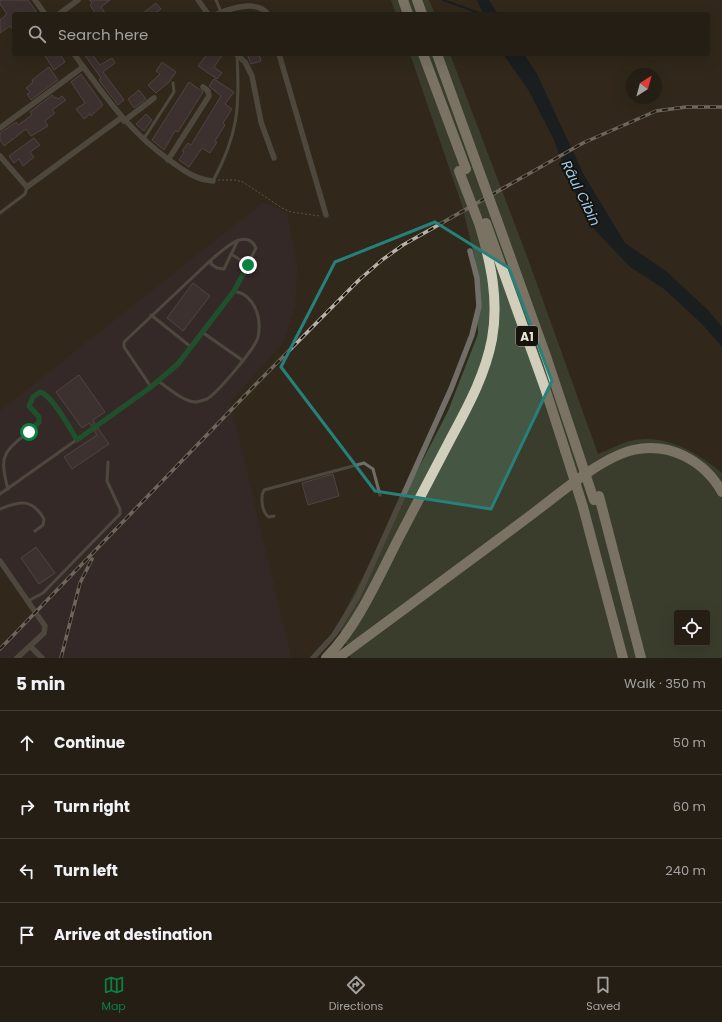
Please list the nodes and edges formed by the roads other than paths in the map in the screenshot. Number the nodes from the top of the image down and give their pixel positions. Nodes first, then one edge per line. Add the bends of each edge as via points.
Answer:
1 (35, 0) edge
2 (78, 0) edge
3 (198, 0) edge
4 (216, 0) edge
5 (403, 0) edge
6 (417, 0) edge
7 (237, 2) edge
8 (44, 12) edge
9 (62, 12) edge
10 (207, 12) edge
11 (219, 12) edge
12 (221, 12) edge
13 (267, 12) edge
14 (408, 12) edge
15 (421, 12) edge
16 (75, 56) edge
17 (236, 56) edge
18 (237, 56) edge
19 (280, 56) edge
20 (438, 56) edge
21 (443, 56) edge
22 (424, 57) edge
23 (83, 67) junction
24 (173, 83) dead end
25 (203, 87) dead end
26 (154, 98) dead end
27 (123, 119) junction
28 (0, 128) edge
29 (143, 140) junction
30 (0, 156) edge
31 (274, 158) dead end
32 (168, 160) junction
33 (480, 163) junction
34 (213, 181) joint
35 (28, 187) junction
36 (0, 213) edge
37 (326, 215) road end
38 (483, 225) junction
39 (238, 240) junction
40 (470, 251) dead end
41 (231, 254) junction
42 (211, 260) junction
43 (248, 265) junction
44 (234, 291) junction
45 (151, 315) junction
46 (202, 332) junction
47 (190, 347) junction
48 (242, 360) junction
49 (158, 381) junction
50 (151, 387) junction
51 (77, 440) junction
52 (108, 462) dead end
53 (8, 489) junction
54 (722, 492) edge
55 (0, 494) edge
56 (380, 495) dead end
57 (596, 498) junction
58 (0, 509) edge
59 (274, 516) dead end
60 (35, 531) dead end
61 (0, 561) edge
62 (28, 601) junction
63 (30, 646) junction
64 (17, 658) edge
65 (42, 658) edge
66 (313, 658) edge
67 (326, 658) edge
68 (338, 658) edge
69 (622, 658) edge
70 (635, 658) edge
71 (641, 658) edge

1 - 8 street
2 - 9 street
3 - 10 street
4 - 11 lane
5 - 14 highway
6 - 15 highway
7 - 12 street
7 - 13 street via 259,2
16 - 23 street
17 - 34 lane via 239,105 228,151
18 - 31 street via 245,62 252,76 261,122
19 - 37 street
20 - 33 highway, A1
21 - 33 highway
22 - 38 highway, A1
23 - 27 street
23 - 28 street
24 - 29 lane via 174,92
25 - 32 street via 209,96
26 - 27 street
27 - 29 street
27 - 35 street
29 - 32 street
30 - 35 street
32 - 34 street via 198,178
33 - 57 highway, A1, bridge
35 - 36 lane via 25,194
38 - 67 highway via 494,288 492,339 483,373 369,595 345,635
38 - 69 highway, A1, bridge via 545,388 565,450 583,507
39 - 41 lane
39 - 42 lane
39 - 43 lane via 246,239 256,248
40 - 66 street via 477,278 479,306 472,335 451,389 358,596 334,635
41 - 42 lane via 224,269 211,264
41 - 43 lane
42 - 45 lane
43 - 44 lane
44 - 46 lane
44 - 48 lane via 245,294 254,304 258,320 258,338
45 - 47 lane
45 - 50 lane via 130,334 124,342 124,347
46 - 47 lane
46 - 48 lane
47 - 49 lane via 178,364
48 - 49 lane via 234,372 207,399 197,402 186,400
49 - 50 lane
50 - 51 lane
51 - 53 lane
51 - 53 lane via 53,404 43,392 40,392 33,397 29,406 39,417 39,422 8,449 2,466
52 - 62 lane via 107,481 120,514 43,593
53 - 55 lane
54 - 68 highway via 717,482 701,466 667,450 643,448 615,457 568,488
56 - 59 lane via 373,469 364,463 264,490 261,496 264,513 269,517
57 - 70 highway, A1
57 - 71 highway
58 - 60 lane via 22,502 36,508 44,520 43,525
61 - 62 street
62 - 63 street via 45,629
63 - 64 street
63 - 65 street

